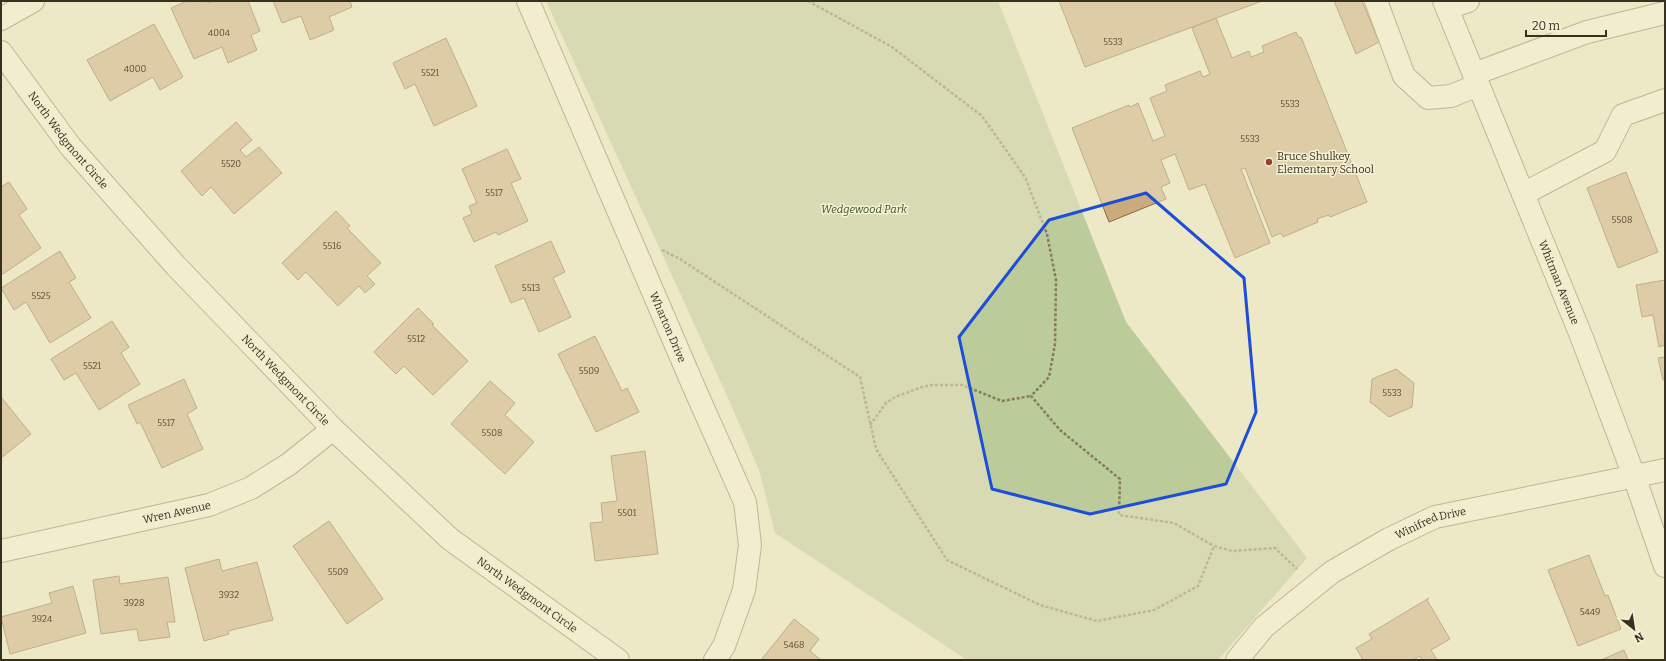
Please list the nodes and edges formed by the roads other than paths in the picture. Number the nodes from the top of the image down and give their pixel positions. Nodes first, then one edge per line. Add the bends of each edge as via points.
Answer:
1 (33, 1) edge
2 (528, 1) edge
3 (1376, 1) edge
4 (1468, 1) edge
5 (1445, 5) edge
6 (1665, 13) edge
7 (1, 19) edge
8 (1, 52) edge
9 (1476, 80) junction
10 (1665, 100) edge
11 (1523, 194) junction
12 (333, 429) junction
13 (1665, 470) edge
14 (1634, 476) junction
15 (1, 551) edge
16 (1665, 566) edge
17 (618, 660) edge
18 (715, 660) edge
19 (1237, 660) edge

1 - 7 street
2 - 18 street, Wharton Drive via 745,502 750,544 744,590 724,646
3 - 9 street via 1404,76 1428,98 1451,96
4 - 5 street
5 - 9 street, Whitman Avenue
6 - 9 street via 1587,32
8 - 12 street, North Wedgmont Circle via 80,157 176,266
9 - 11 street, Whitman Avenue
10 - 11 street via 1622,115 1605,151
11 - 14 street, Whitman Avenue via 1582,338
12 - 15 street, Wren Avenue via 289,464 251,488 209,505
12 - 17 street, North Wedgmont Circle via 450,539
13 - 14 street, Winifred Drive
14 - 16 street, Whitman Avenue
14 - 19 street, Winifred Drive via 1435,517 1389,539 1332,572 1264,627

